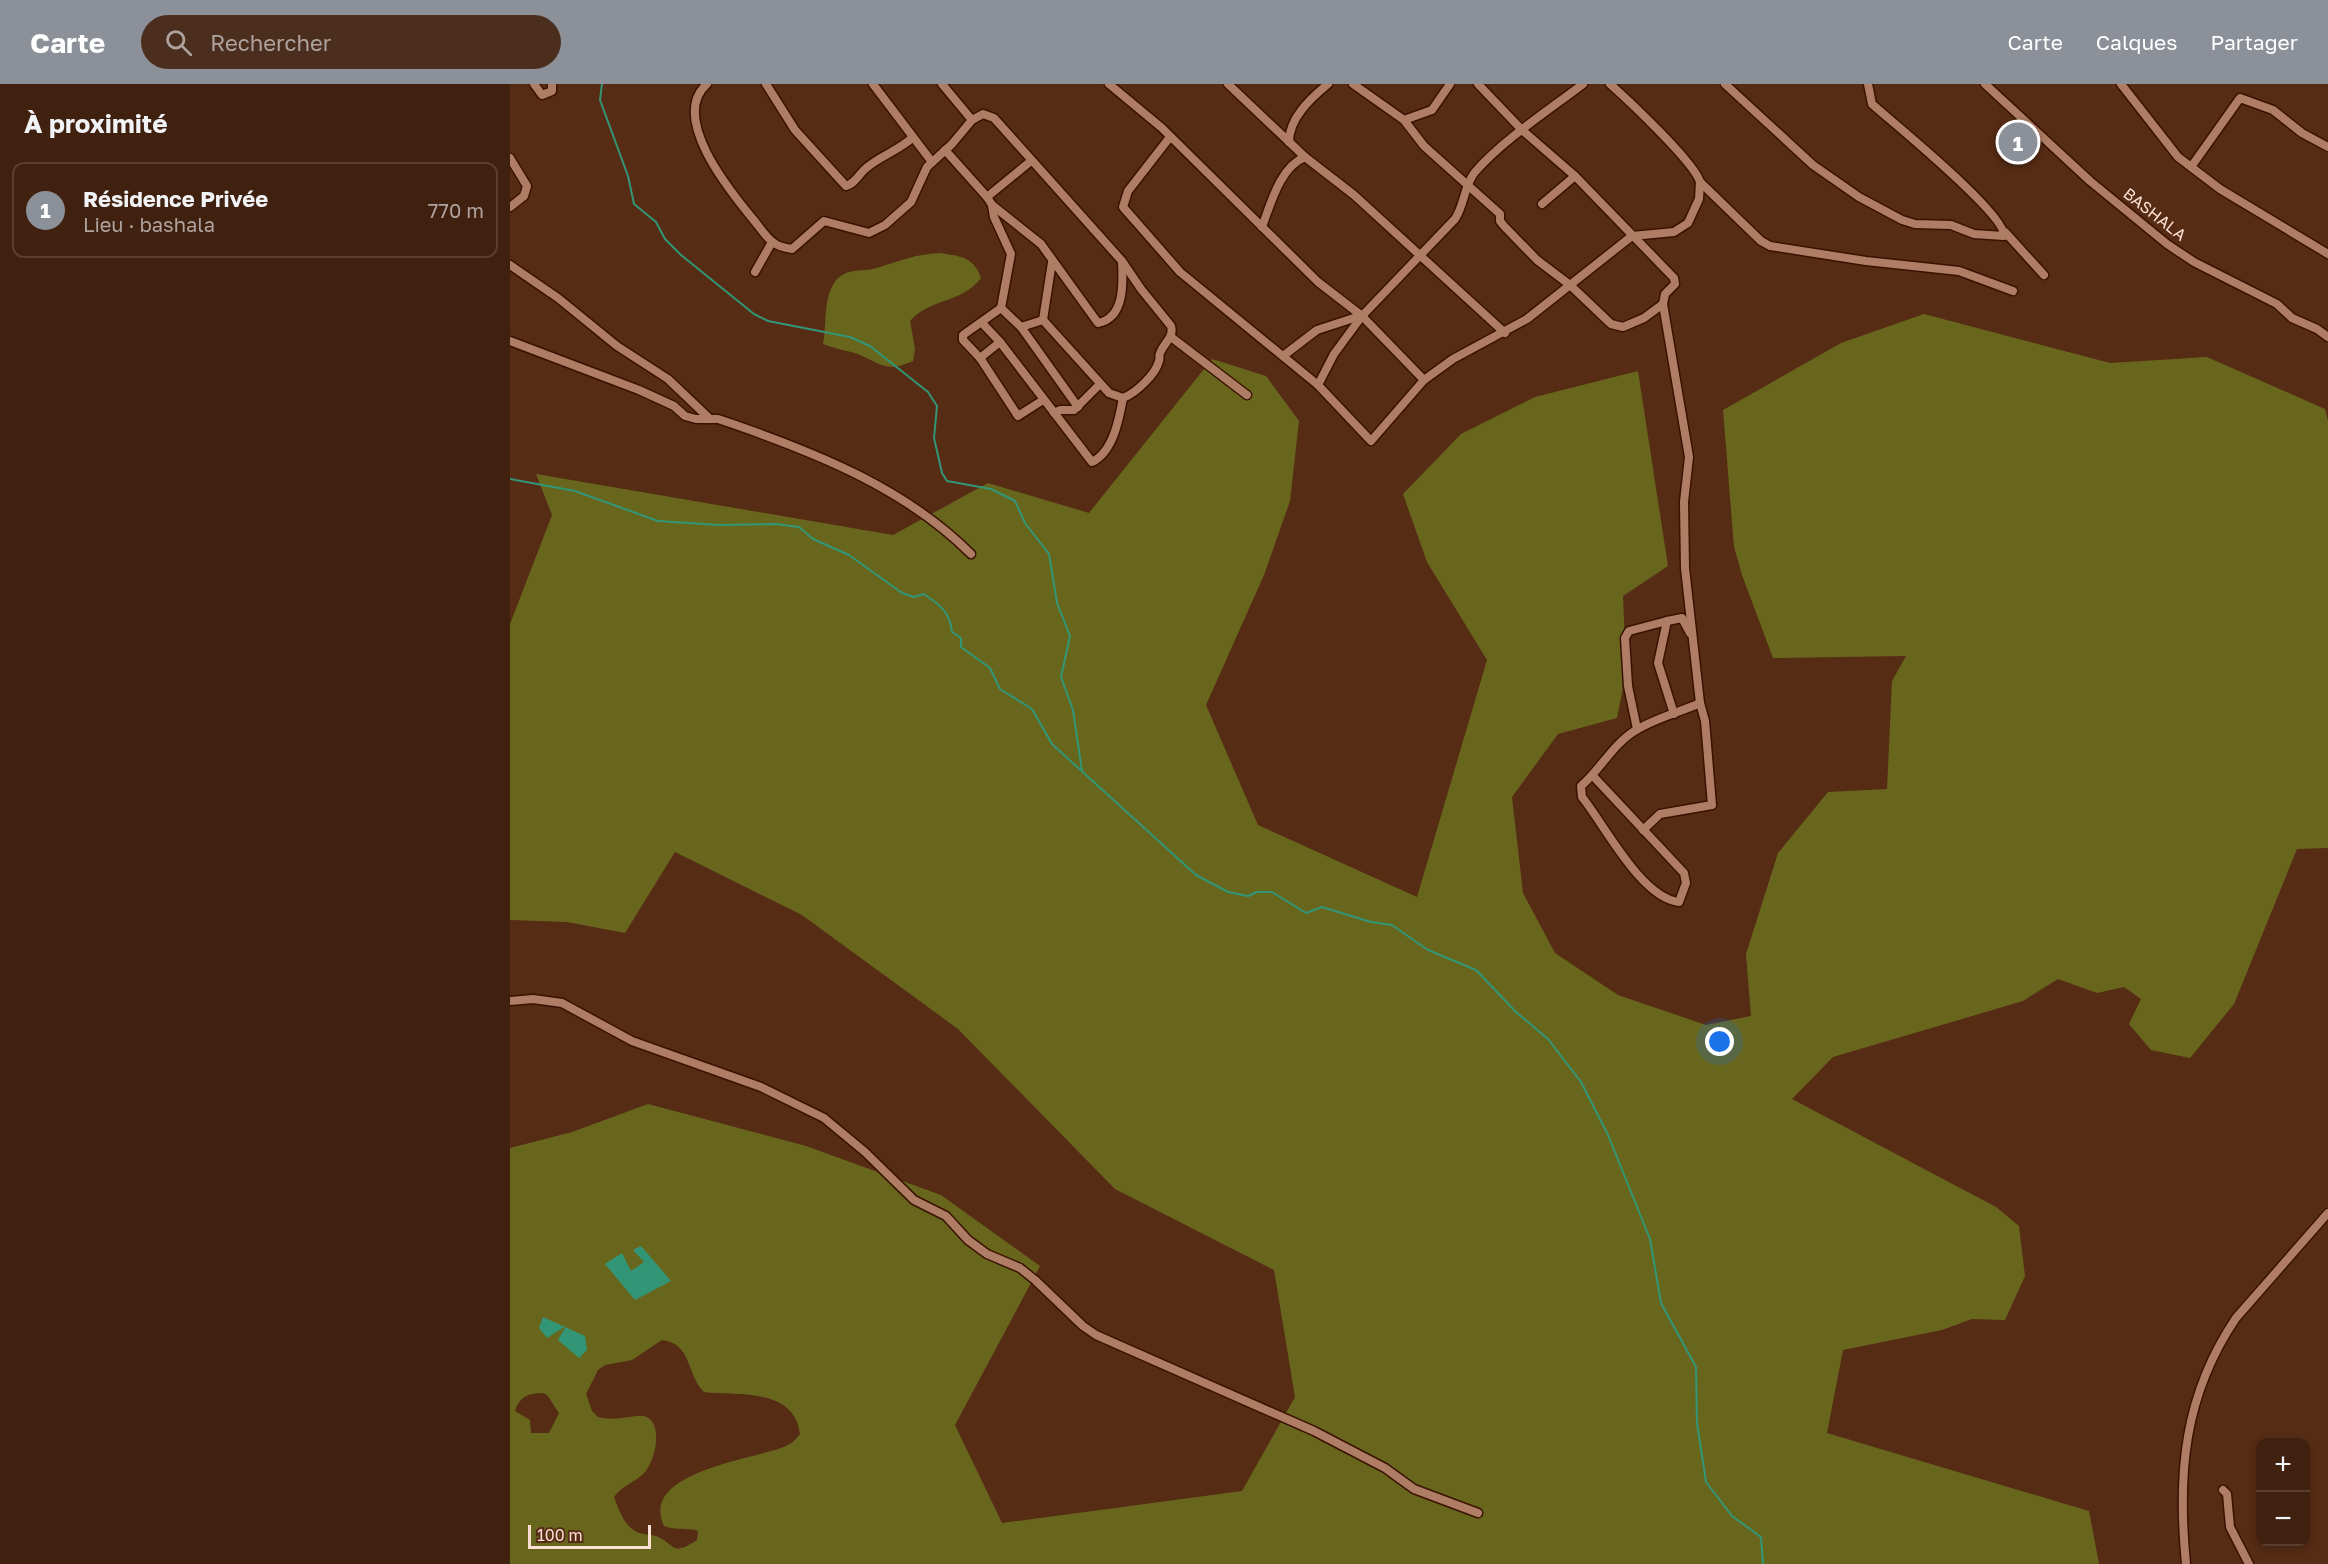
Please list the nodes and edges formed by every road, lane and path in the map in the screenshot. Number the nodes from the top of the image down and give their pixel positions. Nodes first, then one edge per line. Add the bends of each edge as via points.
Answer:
1 (534, 84) edge
2 (552, 84) edge
3 (706, 84) edge
4 (766, 84) edge
5 (873, 84) edge
6 (942, 84) edge
7 (1109, 84) edge
8 (1228, 84) edge
9 (1328, 84) edge
10 (1353, 84) edge
11 (1450, 84) edge
12 (1478, 84) edge
13 (1583, 84) edge
14 (1610, 84) edge
15 (1725, 84) edge
16 (1868, 84) edge
17 (1985, 84) edge
18 (2121, 84) edge
19 (972, 120) junction
20 (1404, 120) junction
21 (1522, 130) junction
22 (1170, 137) junction
23 (912, 138) junction
24 (1289, 142) junction
25 (2328, 147) edge
26 (945, 150) junction
27 (1305, 157) junction
28 (510, 158) edge
29 (1031, 161) junction
30 (932, 162) junction
31 (2191, 167) junction
32 (1575, 176) junction
33 (1700, 182) junction
34 (1468, 185) junction
35 (990, 201) junction
36 (1542, 204) dead end
37 (510, 207) edge
38 (1262, 227) junction
39 (2005, 232) junction
40 (1632, 236) junction
41 (772, 242) junction
42 (2328, 254) edge
43 (1420, 255) junction
44 (1122, 261) junction
45 (1052, 262) junction
46 (510, 265) edge
47 (755, 272) dead end
48 (2044, 275) dead end
49 (1570, 285) junction
50 (2013, 291) dead end
51 (1663, 304) junction
52 (1001, 308) junction
53 (1361, 316) junction
54 (1043, 320) junction
55 (982, 322) junction
56 (1021, 327) junction
57 (1505, 333) junction
58 (1171, 337) junction
59 (2328, 337) edge
60 (510, 341) edge
61 (1000, 342) junction
62 (1283, 356) junction
63 (980, 358) junction
64 (1424, 381) junction
65 (1100, 384) junction
66 (1318, 385) junction
67 (1247, 394) dead end
68 (1123, 398) junction
69 (1043, 400) junction
70 (1078, 406) junction
71 (1054, 413) junction
72 (710, 419) junction
73 (971, 554) dead end
74 (1667, 621) junction
75 (1692, 636) junction
76 (1700, 703) junction
77 (1674, 714) junction
78 (1637, 729) junction
79 (1593, 776) junction
80 (1643, 830) junction
81 (510, 1001) edge
82 (2328, 1213) edge
83 (2223, 1490) dead end
84 (1478, 1513) dead end
85 (2186, 1564) edge
86 (2249, 1564) edge

1 - 2 street via 542,95 552,91
3 - 41 street via 696,96 695,106 707,155
4 - 23 street via 795,130 846,186
5 - 23 street
6 - 19 street
7 - 22 street
8 - 24 street
9 - 24 street via 1297,116 1290,127
10 - 20 street
11 - 20 street via 1432,110
12 - 21 street
13 - 21 street
14 - 33 street via 1686,159
15 - 39 street via 1813,165 1859,197 1902,220 1951,225 1983,235 2004,236
16 - 39 street via 1872,104 1977,197
17 - 59 street, BASHALA via 2090,182 2167,243
18 - 31 street via 2169,148
19 - 26 street
19 - 29 street via 981,114 991,116
20 - 34 street via 1424,146
21 - 32 street
21 - 34 street via 1474,173
22 - 38 street
22 - 62 street via 1128,191 1123,207 1180,272
23 - 30 street
24 - 27 street
25 - 31 street via 2273,110 2240,98
26 - 30 street
26 - 35 street
27 - 38 street via 1294,161 1278,187
27 - 43 street
28 - 37 street via 526,180 527,191
29 - 35 street
29 - 44 street
30 - 41 street via 922,174 911,202 876,231 864,232 824,221 792,249
31 - 42 street via 2229,195
32 - 36 street
32 - 40 street
33 - 40 street via 1699,200 1688,223 1674,232
33 - 50 street via 1770,246 1959,271
34 - 43 street via 1462,209
34 - 49 street via 1500,214 1504,226 1537,260
35 - 45 street via 1041,244
35 - 52 street via 1011,254
38 - 53 street via 1318,282
39 - 48 street
40 - 49 street
40 - 51 street via 1674,278 1675,284 1665,294
41 - 47 street
43 - 53 street
43 - 57 street
44 - 45 street via 1118,310 1101,323 1095,321
44 - 58 street via 1171,326
45 - 54 street
46 - 72 street via 617,346 668,379
49 - 51 street via 1617,326 1644,318
49 - 57 street
51 - 75 street via 1689,458 1684,532
52 - 55 street
52 - 56 street
53 - 62 street via 1317,330
53 - 64 street
53 - 66 street
54 - 56 street
54 - 65 street
55 - 61 street
55 - 63 street via 962,337
56 - 70 street
57 - 64 street via 1453,360
58 - 67 street
58 - 68 street via 1154,370 1142,385
60 - 72 street via 639,390 674,406 685,416
61 - 63 street
61 - 69 street
62 - 66 street
63 - 69 street via 1018,416
64 - 66 street via 1371,441
65 - 68 street via 1109,393
65 - 70 street
68 - 71 street via 1119,422 1095,461 1088,460
69 - 71 street
70 - 71 street
72 - 73 street via 775,438 854,473 921,512
74 - 75 street via 1682,618
74 - 77 street via 1658,663
74 - 78 street via 1629,631 1625,638 1628,686
75 - 76 street
76 - 77 street
76 - 80 street via 1712,805 1660,814
77 - 78 street
78 - 79 street via 1616,747
79 - 80 street
79 - 80 street via 1581,786 1582,797 1642,879 1679,902 1686,884 1684,873
81 - 84 street via 562,1003 632,1041 761,1087 824,1118 914,1200 946,1216 987,1254 1028,1274 1096,1335 1314,1431 1385,1468 1414,1489
82 - 85 street via 2236,1318 2223,1336 2201,1385 2188,1427 2183,1520
83 - 86 street via 2227,1494 2230,1527

